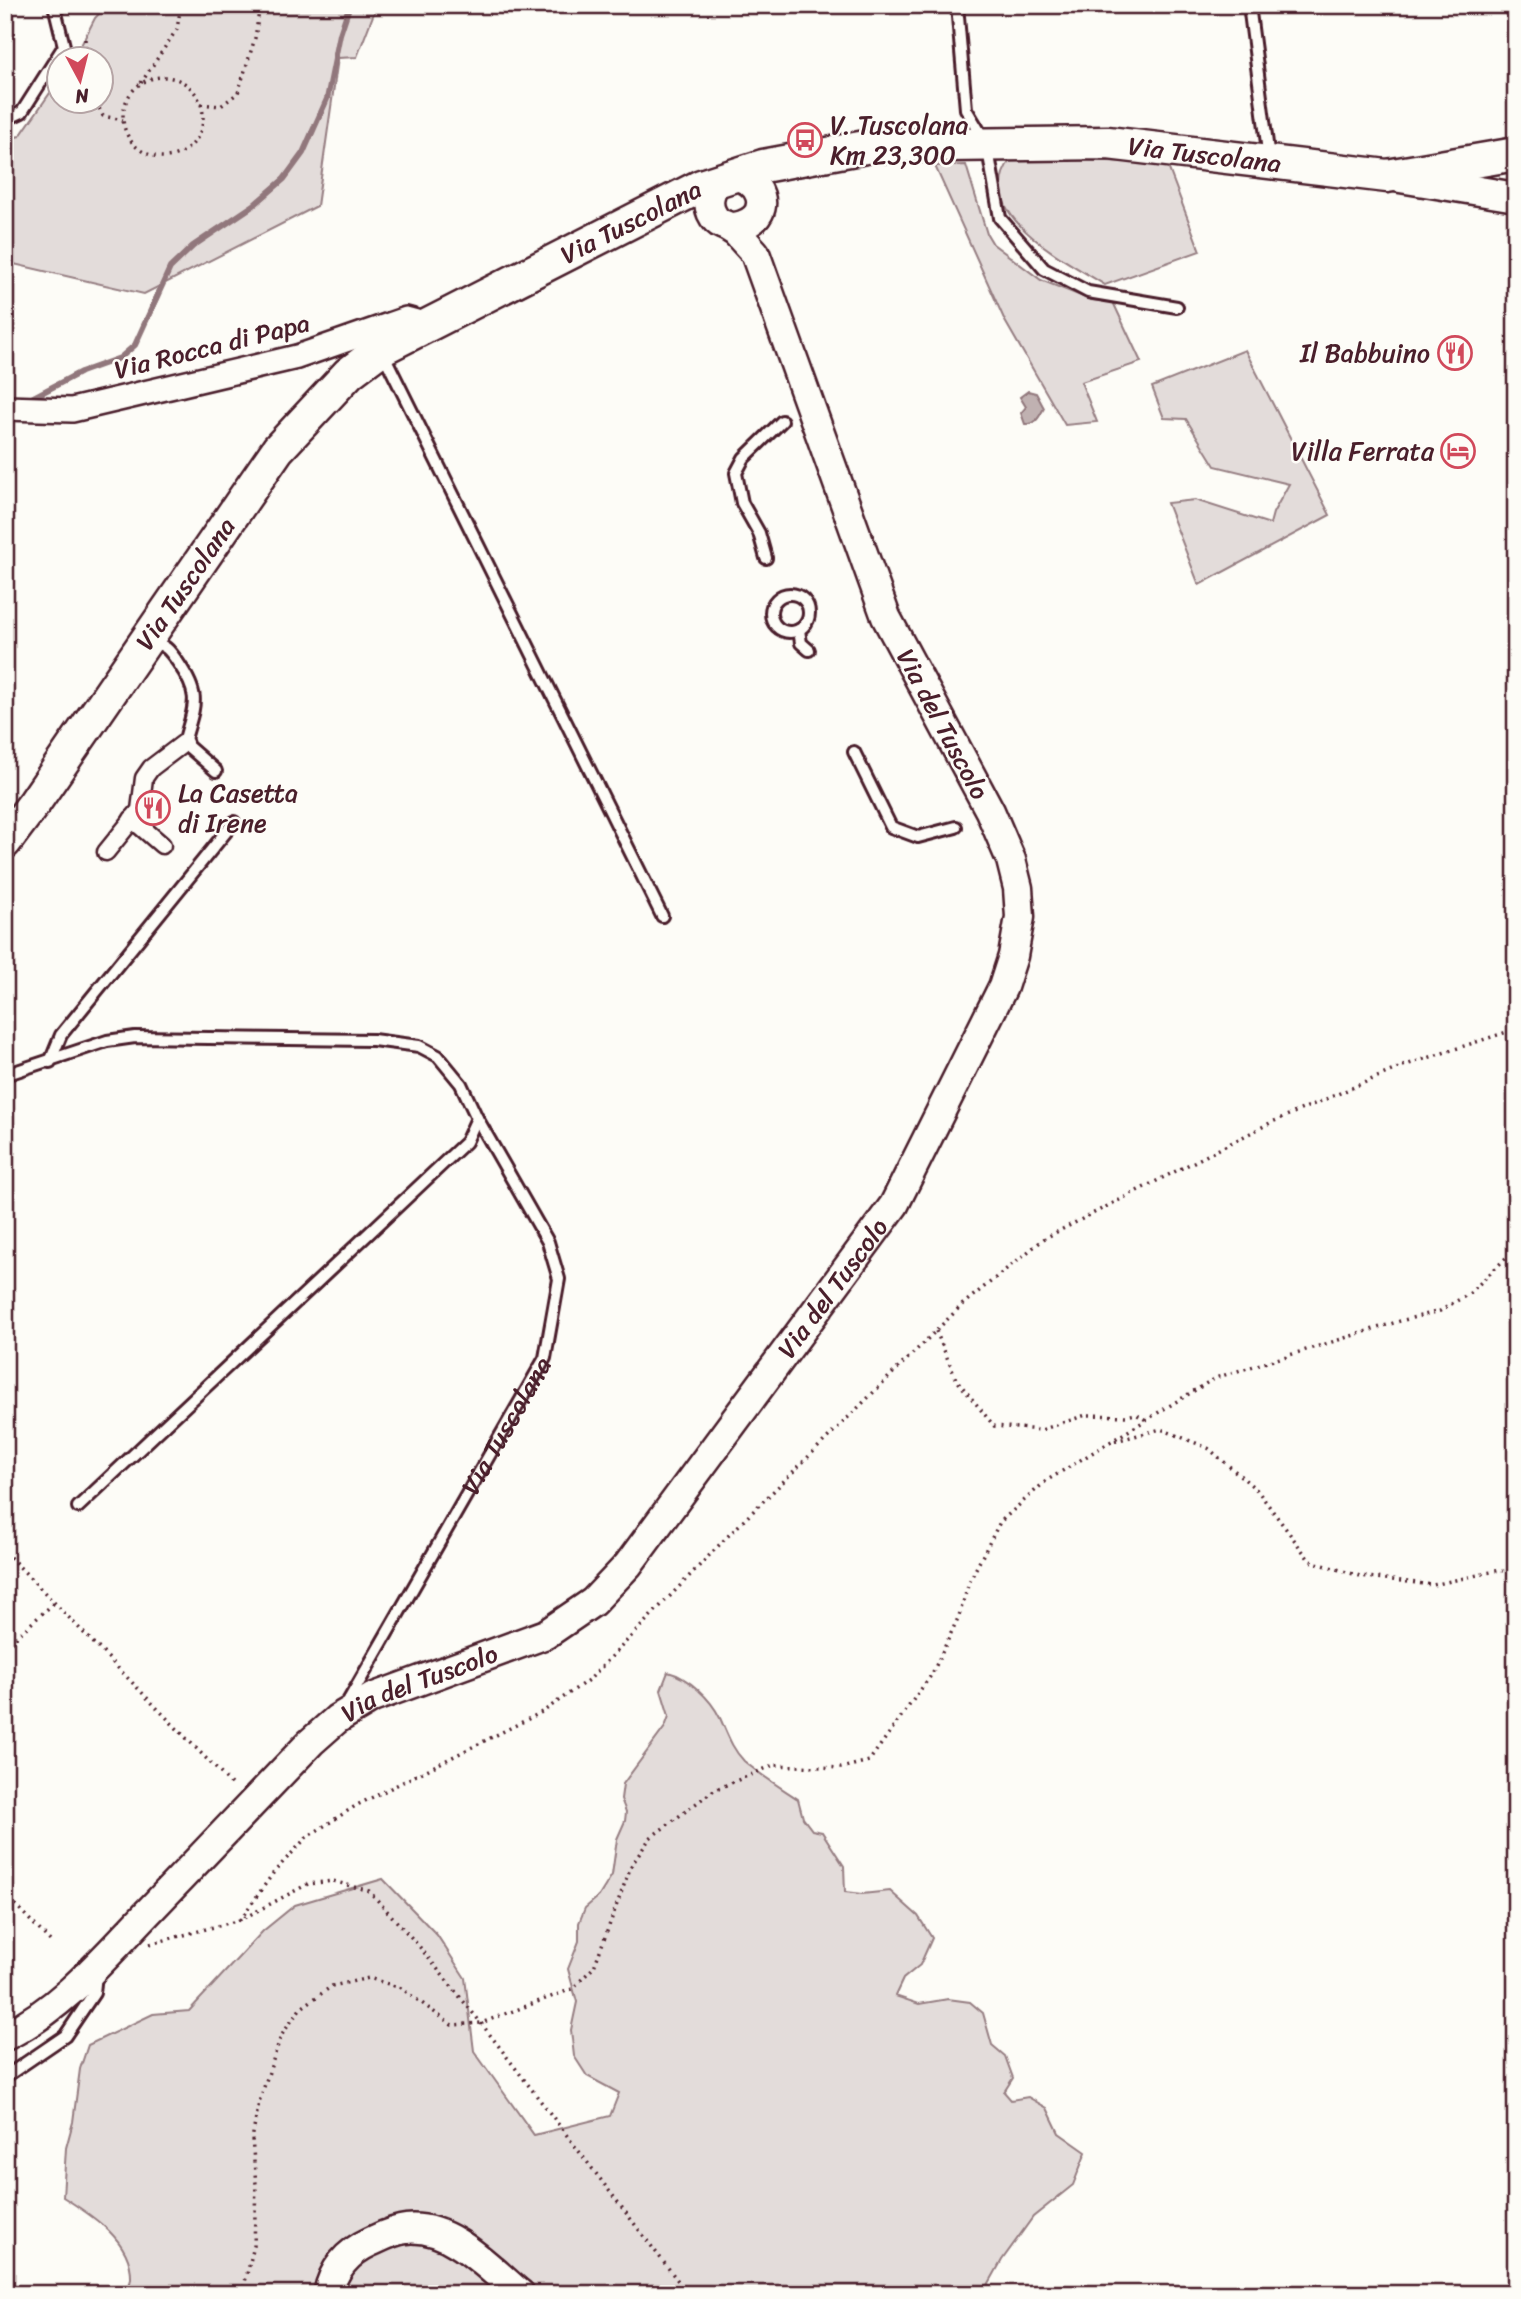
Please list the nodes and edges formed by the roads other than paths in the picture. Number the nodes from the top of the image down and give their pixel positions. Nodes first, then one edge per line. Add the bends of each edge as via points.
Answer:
1 (54, 5) edge
2 (957, 5) edge
3 (1249, 5) edge
4 (5, 120) edge
5 (987, 144) junction
6 (1516, 154) edge
7 (786, 161) junction
8 (1270, 164) junction
9 (1473, 176) junction
10 (726, 177) junction
11 (1516, 197) edge
12 (664, 205) junction
13 (760, 208) junction
14 (722, 223) junction
15 (755, 253) junction
16 (1177, 307) dead end
17 (428, 325) junction
18 (381, 349) junction
19 (5, 408) edge
20 (782, 421) dead end
21 (766, 558) dead end
22 (799, 630) dead end
23 (147, 640) junction
24 (809, 650) dead end
25 (184, 743) junction
26 (854, 752) dead end
27 (216, 771) dead end
28 (132, 819) junction
29 (234, 822) dead end
30 (956, 827) dead end
31 (5, 842) edge
32 (162, 845) dead end
33 (106, 852) dead end
34 (662, 916) dead end
35 (50, 1062) junction
36 (5, 1075) edge
37 (477, 1118) junction
38 (78, 1507) dead end
39 (337, 1719) junction
40 (105, 1956) junction
41 (5, 2036) edge
42 (5, 2077) edge
43 (328, 2294) edge
44 (520, 2294) edge

1 - 4 lane via 64,46 22,112
2 - 5 lane via 966,109
3 - 8 lane
5 - 7 main road, Via Tuscolana via 871,146
5 - 8 main road, Via Tuscolana via 1108,143
5 - 16 lane via 1000,218 1044,269 1088,292
6 - 9 main road, Via Tuscolana
7 - 10 main road, Via Tuscolana
7 - 13 street via 775,171
8 - 9 main road, Via Tuscolana via 1387,176
9 - 11 street
10 - 12 main road, Via Tuscolana
10 - 13 street via 745,177 752,182 760,196
10 - 14 street via 713,186 708,202
12 - 14 street via 694,208
12 - 17 main road, Via Tuscolana
13 - 14 street via 748,224
13 - 15 street
14 - 15 street
15 - 39 street, Via del Tuscolo via 886,617 990,811 1011,860 1020,917 1013,956 995,1004 894,1205 611,1584 546,1634 372,1698
17 - 18 main road, Via Tuscolana
17 - 19 street, Via Rocca di Papa via 406,319 297,357 72,410
18 - 23 main road, Via Tuscolana via 349,373 278,449
18 - 34 lane
20 - 21 lane via 744,458 736,473 742,503 759,533
22 - 24 lane via 801,643
23 - 25 lane via 167,646 192,684 194,705
23 - 31 main road, Via Tuscolana
25 - 27 lane
25 - 28 street via 144,778 140,810
26 - 30 lane via 891,827 918,837
28 - 32 street
28 - 33 street
29 - 35 lane via 61,1035
35 - 36 lane, Via Tuscolana
35 - 37 lane, Via Tuscolana via 107,1041 135,1037 391,1042 419,1046 438,1056 461,1084
37 - 38 lane via 466,1142
37 - 39 lane, Via Tuscolana via 548,1242 559,1279 545,1358
39 - 40 street, Via del Tuscolo
40 - 41 street, Via del Tuscolo via 45,2013
40 - 42 lane via 94,1993 65,2036
43 - 44 street via 336,2269 350,2254 405,2229 446,2237

